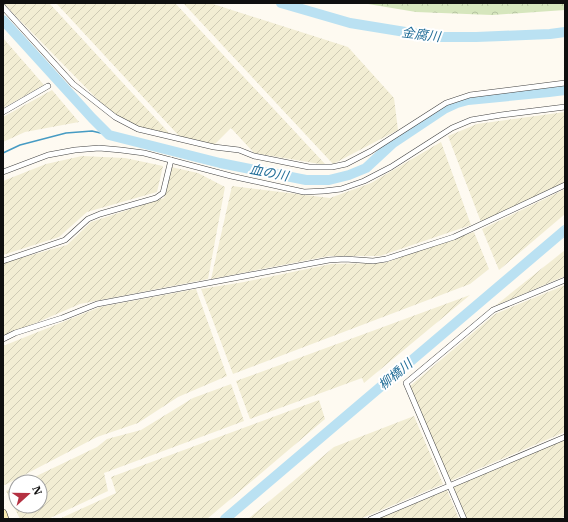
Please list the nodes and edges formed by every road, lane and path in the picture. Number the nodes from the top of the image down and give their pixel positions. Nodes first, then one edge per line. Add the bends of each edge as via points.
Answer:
1 (3, 7) edge
2 (565, 83) edge
3 (48, 86) dead end
4 (565, 107) edge
5 (3, 112) edge
6 (171, 160) junction
7 (3, 172) edge
8 (565, 185) edge
9 (3, 261) edge
10 (565, 280) edge
11 (3, 339) edge
12 (565, 437) edge
13 (450, 486) junction
14 (3, 513) edge
15 (6, 519) edge
16 (371, 519) edge
17 (464, 519) edge

1 - 2 street via 73,84 126,123 138,129 309,167 346,164 446,104 470,95
3 - 5 street
4 - 6 street via 471,120 452,128 391,167 341,189 304,192
6 - 7 street via 144,153 99,148 48,154
6 - 9 street via 163,193 156,198 100,214 88,219 65,240
8 - 11 street via 454,236 386,259 329,260 97,304
10 - 13 street via 493,310 406,383
12 - 13 street
13 - 16 street
13 - 17 street
14 - 15 street

